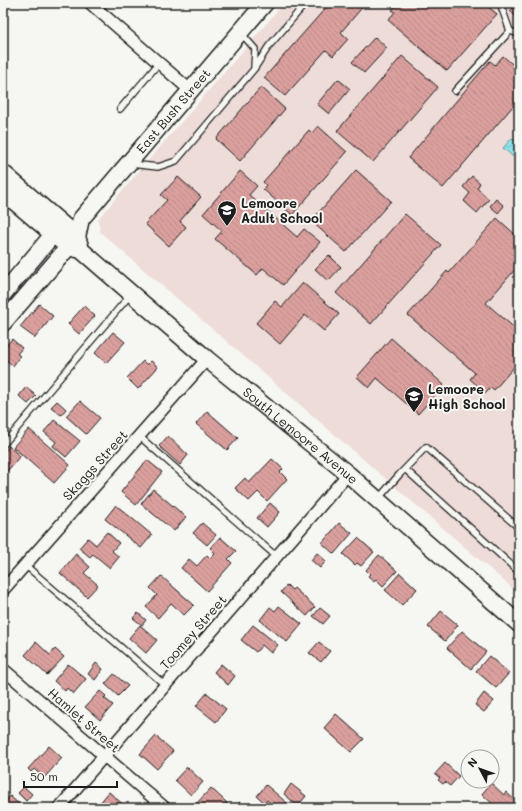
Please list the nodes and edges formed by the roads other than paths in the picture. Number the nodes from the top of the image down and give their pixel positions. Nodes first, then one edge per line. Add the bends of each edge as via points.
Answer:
1 (90, 3) edge
2 (265, 3) edge
3 (306, 3) edge
4 (500, 3) edge
5 (510, 31) junction
6 (240, 32) junction
7 (519, 34) edge
8 (159, 63) junction
9 (254, 70) junction
10 (191, 91) junction
11 (455, 91) dead end
12 (120, 109) dead end
13 (129, 164) junction
14 (4, 175) edge
15 (3, 192) edge
16 (81, 219) junction
17 (58, 229) junction
18 (75, 244) junction
19 (3, 294) edge
20 (132, 294) junction
21 (3, 323) edge
22 (207, 359) junction
23 (139, 436) junction
24 (3, 445) edge
25 (405, 469) junction
26 (348, 474) junction
27 (378, 500) junction
28 (519, 528) edge
29 (277, 557) junction
30 (25, 565) junction
31 (519, 572) edge
32 (3, 590) edge
33 (519, 624) edge
34 (3, 669) edge
35 (165, 685) junction
36 (104, 755) junction
37 (58, 808) edge
38 (165, 808) edge

1 - 8 street
2 - 6 main road, East Bush Street
3 - 9 lane via 269,46
4 - 5 lane
5 - 7 lane
5 - 11 lane
6 - 9 lane via 255,49
6 - 10 main road, East Bush Street
8 - 10 street
8 - 12 lane
9 - 13 lane via 176,161 158,168
10 - 13 main road, East Bush Street
13 - 16 main road, East Bush Street
14 - 17 main road
15 - 17 main road
16 - 17 main road
16 - 18 main road
17 - 18 main road, South Lemoore Avenue
17 - 19 main road
18 - 20 main road, South Lemoore Avenue
18 - 21 main road
20 - 22 main road, South Lemoore Avenue
20 - 24 lane
22 - 23 street, Skaggs Street
22 - 26 main road, South Lemoore Avenue
23 - 29 lane
23 - 30 street, Skaggs Street
25 - 27 lane
25 - 28 lane via 426,447
25 - 31 lane
26 - 27 main road, South Lemoore Avenue
26 - 29 street, Toomey Street
27 - 33 main road, South Lemoore Avenue
29 - 35 street, Toomey Street
30 - 32 street, Skaggs Street
30 - 35 lane
34 - 36 street, Hamlet Street
35 - 36 street, Toomey Street
36 - 37 street, Toomey Street
36 - 38 street, Hamlet Street

